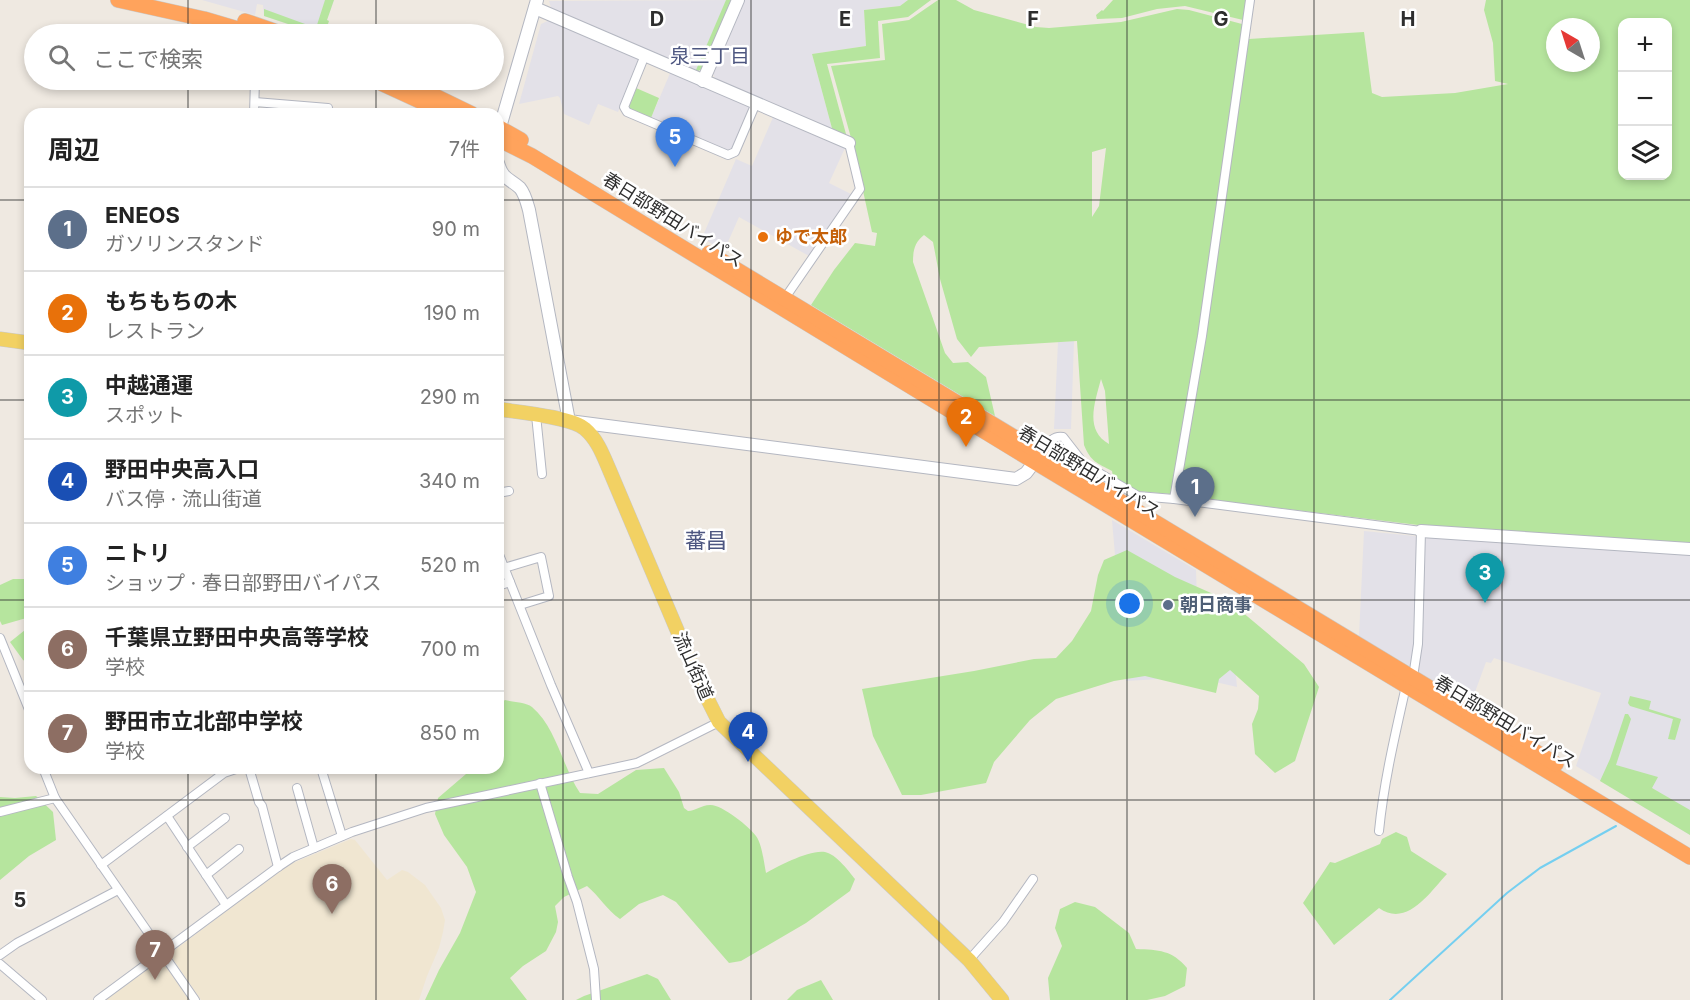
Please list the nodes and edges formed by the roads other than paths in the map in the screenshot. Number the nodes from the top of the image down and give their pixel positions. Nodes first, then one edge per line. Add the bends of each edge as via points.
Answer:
1 (118, 0) edge
2 (164, 0) edge
3 (738, 0) edge
4 (1250, 0) edge
5 (536, 4) edge
6 (221, 24) edge
7 (252, 24) edge
8 (645, 55) junction
9 (703, 81) junction
10 (255, 90) edge
11 (391, 90) edge
12 (423, 90) edge
13 (255, 102) junction
14 (756, 103) junction
15 (420, 107) edge
16 (254, 108) edge
17 (283, 108) edge
18 (460, 108) edge
19 (504, 112) edge
20 (504, 135) edge
21 (504, 136) edge
22 (849, 143) joint
23 (504, 176) edge
24 (785, 298) junction
25 (0, 339) edge
26 (24, 342) edge
27 (504, 410) edge
28 (536, 415) junction
29 (570, 420) junction
30 (1038, 457) junction
31 (542, 474) dead end
32 (509, 491) dead end
33 (504, 492) edge
34 (1174, 499) junction
35 (1421, 531) junction
36 (1690, 549) edge
37 (504, 567) joint
38 (510, 582) junction
39 (504, 584) edge
40 (520, 605) junction
41 (0, 638) edge
42 (1409, 682) junction
43 (24, 697) edge
44 (719, 722) junction
45 (45, 774) edge
46 (224, 774) edge
47 (251, 774) edge
48 (323, 774) edge
49 (589, 774) junction
50 (540, 783) junction
51 (297, 788) dead end
52 (55, 798) junction
53 (0, 812) edge
54 (167, 816) junction
55 (225, 818) dead end
56 (1379, 831) dead end
57 (342, 836) junction
58 (1690, 844) edge
59 (187, 847) junction
60 (239, 849) dead end
61 (314, 849) junction
62 (1690, 856) edge
63 (101, 866) junction
64 (278, 867) junction
65 (206, 875) junction
66 (1033, 879) dead end
67 (118, 890) junction
68 (226, 905) junction
69 (162, 952) junction
70 (0, 956) edge
71 (969, 960) junction
72 (0, 964) edge
73 (42, 1000) edge
74 (98, 1000) edge
75 (195, 1000) edge
76 (596, 1000) edge
77 (1002, 1000) edge

1 - 6 highway
2 - 7 highway
3 - 9 street
4 - 34 street
5 - 8 street
5 - 19 street
8 - 9 street
8 - 14 street via 624,107 627,112 728,154 735,152
9 - 14 street
10 - 13 street
11 - 15 highway
12 - 18 highway
13 - 16 street
13 - 17 street
14 - 22 street
20 - 24 highway, 春日部野田バイパス
21 - 30 highway, 春日部野田バイパス
22 - 24 street via 860,189
23 - 29 street via 519,188 529,210
24 - 30 highway, 春日部野田バイパス
25 - 26 main road
27 - 28 main road
28 - 29 main road
28 - 31 street
29 - 30 street via 1016,479
29 - 44 main road, 流山街道 via 583,427 600,450
30 - 34 street via 1048,442 1063,436 1084,464 1138,496
30 - 42 highway, 春日部野田バイパス
32 - 33 street
34 - 35 street
35 - 36 street
35 - 42 street via 1418,644
37 - 38 street
37 - 40 street via 541,556 549,596
38 - 39 street
38 - 40 street
40 - 49 street
41 - 43 street
42 - 56 street via 1388,765
42 - 58 highway, 春日部野田バイパス
42 - 62 highway, 春日部野田バイパス
44 - 49 street via 637,763
44 - 71 main road, 流山街道
45 - 52 street
46 - 54 street
47 - 64 street
48 - 57 street
49 - 50 street
50 - 57 street via 426,808
50 - 76 street via 580,913 594,969
51 - 61 street
52 - 53 street
52 - 63 street
54 - 59 street
54 - 63 street
55 - 59 street
57 - 61 street
59 - 65 street
60 - 65 street
61 - 64 street
63 - 67 street
64 - 68 street
65 - 68 street
66 - 71 street via 1003,922
67 - 69 street
67 - 70 street via 17,943
68 - 69 street
69 - 74 street
69 - 75 street
71 - 77 main road, 流山街道
72 - 73 street

